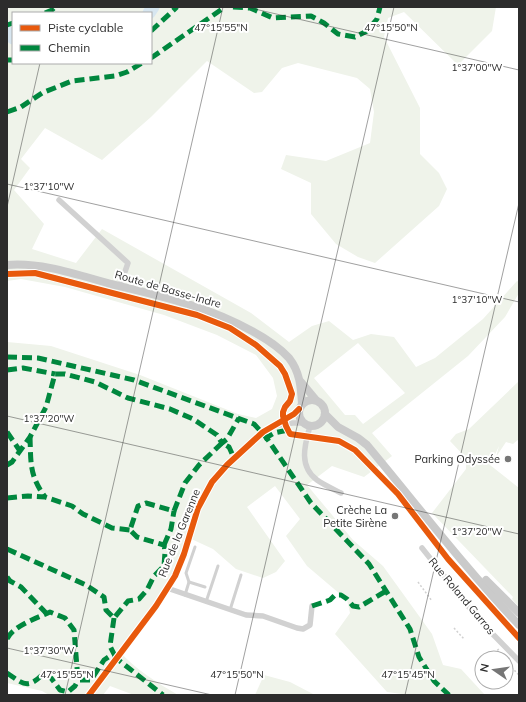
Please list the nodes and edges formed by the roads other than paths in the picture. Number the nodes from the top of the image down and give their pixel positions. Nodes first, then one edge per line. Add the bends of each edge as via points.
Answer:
1 (58, 200) dead end
2 (7, 265) edge
3 (120, 286) junction
4 (300, 380) junction
5 (316, 400) junction
6 (301, 407) junction
7 (325, 414) junction
8 (310, 424) junction
9 (272, 427) junction
10 (338, 427) junction
11 (341, 493) dead end
12 (195, 547) dead end
13 (422, 548) dead end
14 (456, 552) junction
15 (218, 566) dead end
16 (241, 575) dead end
17 (189, 582) junction
18 (205, 587) dead end
19 (167, 588) junction
20 (185, 595) junction
21 (206, 602) junction
22 (312, 606) dead end
23 (230, 610) junction
24 (519, 613) edge
25 (519, 625) edge
26 (519, 661) edge
27 (89, 695) edge

1 - 3 street via 128,263
2 - 3 main road, Route de Basse-Indre via 52,268
3 - 4 main road, Route de Basse-Indre via 206,309 229,319 276,346 289,358
4 - 5 main road, Route de Basse-Indre
4 - 6 main road, Route de Basse-Indre
5 - 6 main road via 307,401
5 - 7 main road via 322,404
6 - 8 main road via 300,417
6 - 9 street, Rue de la Garenne
7 - 8 main road via 324,418
7 - 10 main road
8 - 9 street, Rue de la Garenne via 293,423
8 - 10 main road
8 - 11 street via 304,452 306,468 316,480
9 - 19 street, Rue de la Garenne via 262,432 212,482 198,508 184,554
10 - 14 main road via 367,445
12 - 17 lane via 186,573
13 - 26 street, Rue Roland Garros via 480,621
14 - 24 main road
14 - 25 main road
15 - 21 lane
16 - 23 lane
17 - 18 lane
17 - 20 lane
19 - 20 street
19 - 27 street, Rue de la Garenne
20 - 21 street
21 - 23 street
22 - 23 street via 310,625 303,628 263,616 246,615

